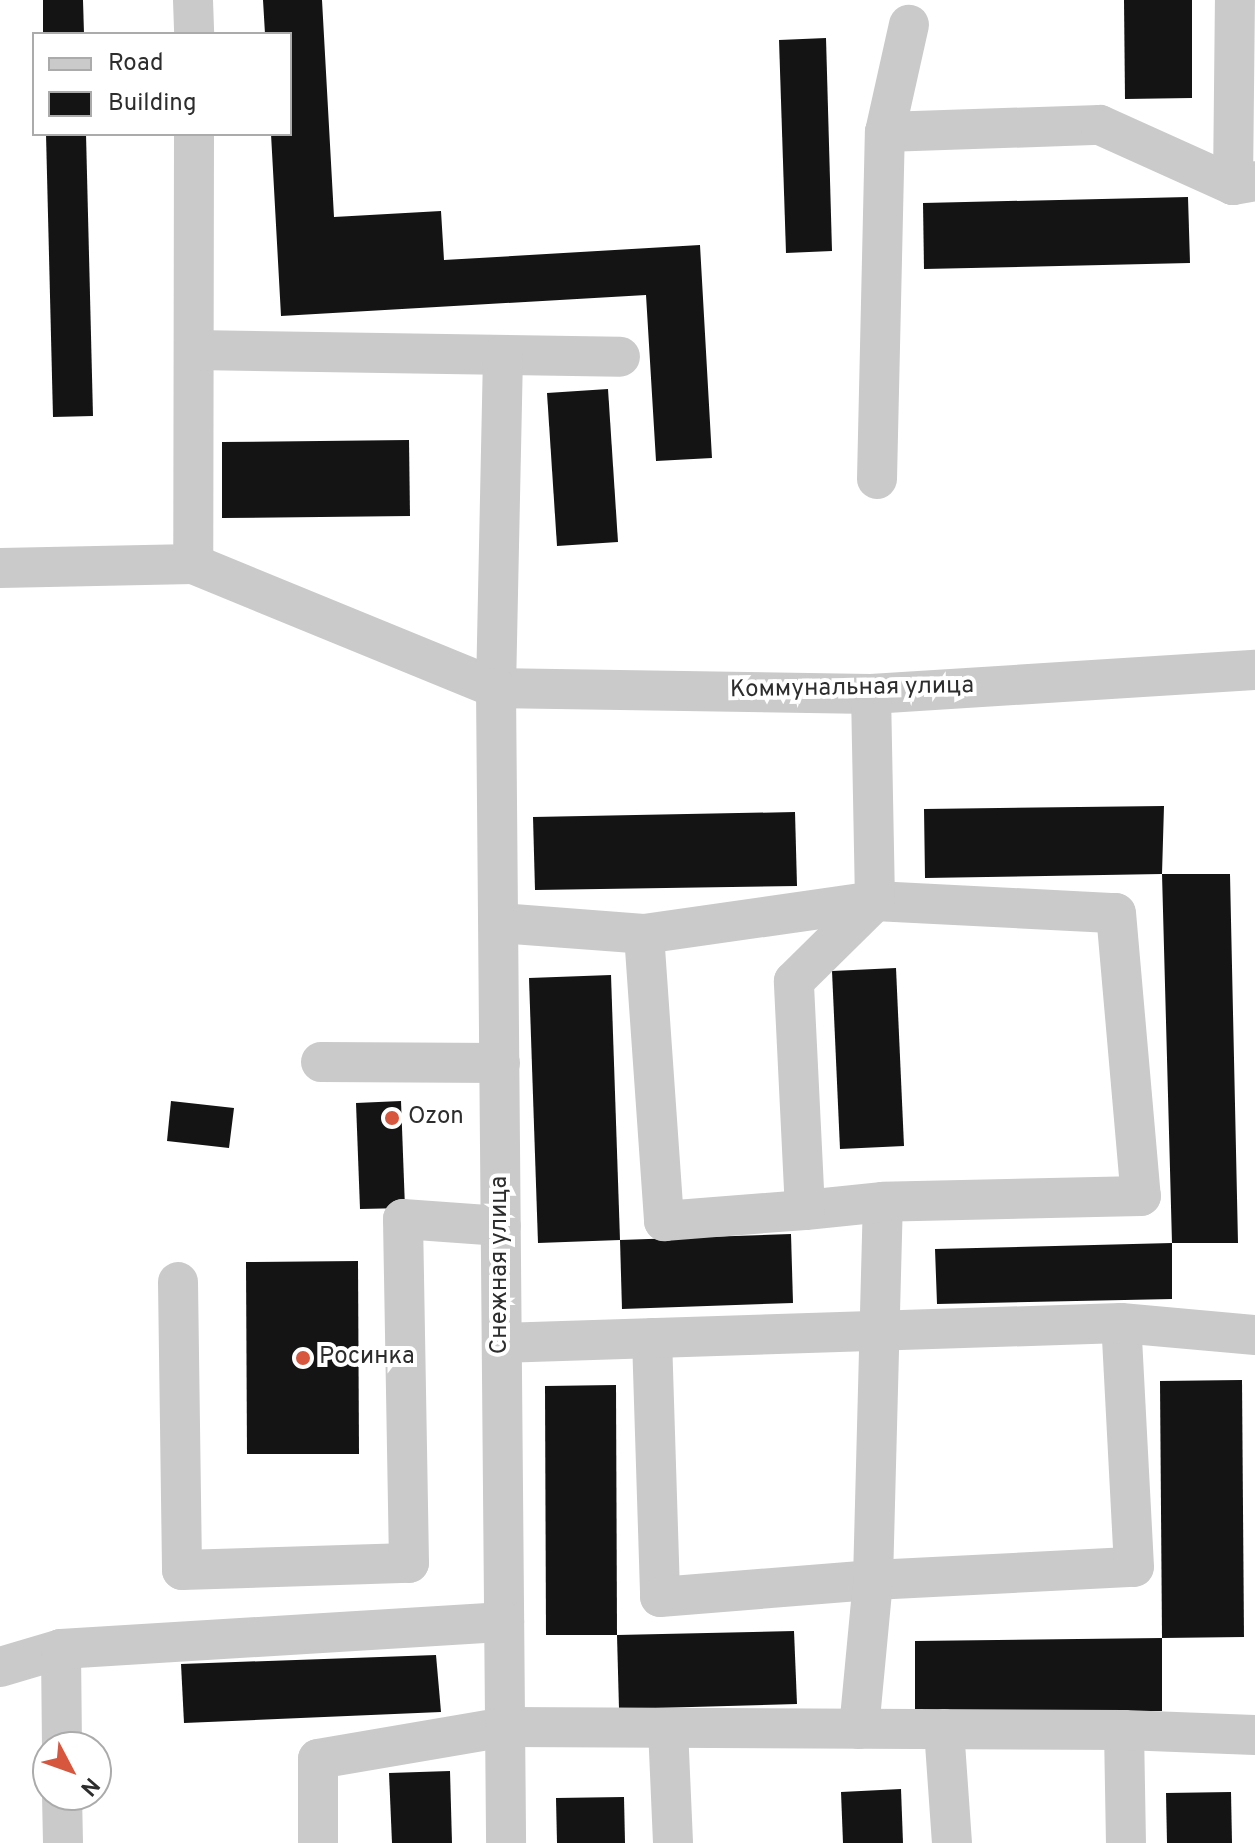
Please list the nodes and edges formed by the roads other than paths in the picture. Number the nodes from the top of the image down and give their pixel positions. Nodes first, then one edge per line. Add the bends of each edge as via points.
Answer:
1 (193, 0) edge
2 (1235, 0) edge
3 (909, 25) dead end
4 (194, 32) edge
5 (885, 132) junction
6 (194, 136) edge
7 (1244, 183) edge
8 (194, 350) junction
9 (503, 355) junction
10 (620, 357) dead end
11 (877, 479) dead end
12 (193, 564) junction
13 (0, 568) edge
14 (1255, 670) edge
15 (496, 688) junction
16 (871, 694) junction
17 (875, 901) junction
18 (499, 923) junction
19 (644, 934) junction
20 (321, 1062) dead end
21 (500, 1063) junction
22 (883, 1202) junction
23 (805, 1210) junction
24 (501, 1226) junction
25 (178, 1282) dead end
26 (1121, 1323) junction
27 (877, 1331) junction
28 (1255, 1335) edge
29 (652, 1338) junction
30 (502, 1343) junction
31 (873, 1580) junction
32 (504, 1622) junction
33 (61, 1649) junction
34 (0, 1667) edge
35 (505, 1727) junction
36 (668, 1728) junction
37 (859, 1729) junction
38 (944, 1729) junction
39 (1124, 1730) junction
40 (62, 1731) edge
41 (1255, 1735) edge
42 (62, 1811) edge
43 (63, 1843) edge
44 (318, 1843) edge
45 (506, 1843) edge
46 (673, 1843) edge
47 (952, 1843) edge
48 (1126, 1843) edge

1 - 4 street
2 - 7 street
3 - 5 street
5 - 7 street via 1100,125
5 - 11 street
6 - 8 street
8 - 9 street
8 - 12 street
9 - 10 street
9 - 15 street, Снежная улица
12 - 13 street
12 - 15 street
14 - 16 street, Коммунальная улица
15 - 16 street, Коммунальная улица
15 - 18 street, Снежная улица
16 - 17 street
17 - 19 street
17 - 22 street via 1116,913 1141,1196
17 - 23 street via 794,981
18 - 19 street
18 - 21 street, Снежная улица
19 - 23 street via 664,1221
20 - 21 street
21 - 24 street, Снежная улица
22 - 23 street
22 - 27 street
24 - 25 street via 403,1219 409,1563 182,1570
24 - 30 street, Снежная улица
26 - 27 street
26 - 28 street
26 - 31 street via 1134,1567
27 - 29 street
27 - 31 street
29 - 30 street
29 - 31 street via 660,1597
30 - 32 street, Снежная улица
31 - 37 street
32 - 33 street
32 - 35 street, Снежная улица
33 - 34 street
33 - 40 street
35 - 36 street
35 - 44 street via 318,1759
35 - 45 street, Снежная улица
36 - 37 street
36 - 46 street
37 - 38 street
38 - 39 street
38 - 47 street
39 - 41 street
39 - 48 street
42 - 43 street

